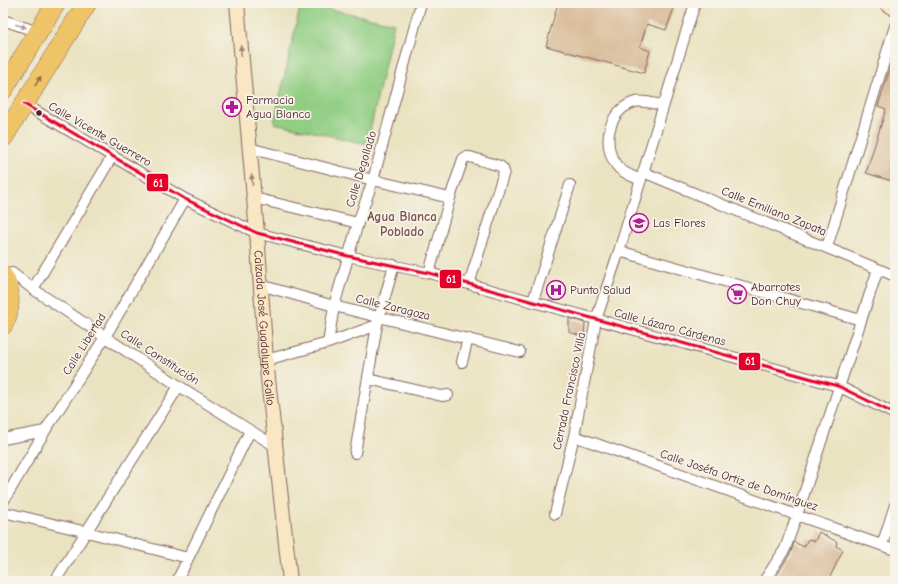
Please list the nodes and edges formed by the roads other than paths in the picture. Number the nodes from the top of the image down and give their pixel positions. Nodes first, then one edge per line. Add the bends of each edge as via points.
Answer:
1 (56, 3) edge
2 (87, 3) edge
3 (237, 3) edge
4 (421, 3) edge
5 (695, 3) edge
6 (886, 3) edge
7 (895, 9) edge
8 (3, 20) edge
9 (895, 26) edge
10 (38, 32) junction
11 (3, 90) edge
12 (24, 104) junction
13 (663, 105) junction
14 (3, 138) edge
15 (249, 148) junction
16 (113, 155) junction
17 (642, 176) junction
18 (373, 180) junction
19 (570, 185) dead end
20 (185, 198) junction
21 (254, 198) junction
22 (450, 198) junction
23 (358, 223) junction
24 (257, 233) junction
25 (827, 247) junction
26 (619, 251) junction
27 (348, 256) junction
28 (394, 265) junction
29 (878, 269) junction
30 (429, 272) junction
31 (8, 274) edge
32 (895, 276) edge
33 (469, 284) junction
34 (260, 285) junction
35 (33, 288) junction
36 (532, 301) junction
37 (334, 306) junction
38 (596, 320) junction
39 (861, 320) junction
40 (378, 321) junction
41 (3, 325) edge
42 (105, 337) junction
43 (468, 338) junction
44 (328, 343) junction
45 (520, 352) dead end
46 (266, 360) junction
47 (462, 362) dead end
48 (368, 379) junction
49 (179, 386) junction
50 (838, 386) junction
51 (448, 395) dead end
52 (895, 414) edge
53 (45, 431) junction
54 (250, 431) junction
55 (574, 436) junction
56 (3, 439) edge
57 (276, 446) junction
58 (355, 453) dead end
59 (3, 502) edge
60 (895, 505) edge
61 (3, 512) edge
62 (555, 514) dead end
63 (797, 515) junction
64 (87, 532) junction
65 (882, 545) junction
66 (895, 550) edge
67 (188, 558) junction
68 (55, 581) edge
69 (177, 581) edge
70 (290, 581) edge
71 (764, 581) edge

1 - 10 highway
12 -> 2 highway
15 -> 3 street, Calzada José Guadalupe Gallo
4 - 18 street, Calle Degollado
5 - 13 street, Cerrada Francisco Villa
6 - 7 street
8 -> 10 street
9 - 25 street
10 - 11 highway
12 - 14 highway
12 - 16 street, Calle Vicente Guerrero
13 - 17 street, Cerrada Francisco Villa
13 - 17 street, Calle Emiliano Zapata via 636,102 624,107 617,113 609,128 608,142 617,167
15 - 18 street
21 -> 15 street, Calzada José Guadalupe Gallo
16 - 20 street, Calle Vicente Guerrero
16 - 35 street
17 - 25 street, Calle Emiliano Zapata
17 - 26 street, Cerrada Francisco Villa
18 - 22 street
18 - 23 street, Calle Degollado
19 - 36 street
20 - 24 street, Calle Vicente Guerrero
20 - 42 street, Calle Libertad
21 - 23 street
21 - 24 street, Calzada José Guadalupe Gallo
22 - 30 street
22 - 33 street via 463,159 466,157 503,169
23 - 27 street, Calle Degollado
24 - 27 street, Calle Vicente Guerrero
24 - 34 street, Calzada José Guadalupe Gallo
25 - 29 street, Calle Emiliano Zapata
26 - 38 street, Cerrada Francisco Villa
26 - 39 street
27 - 28 street, Calle Vicente Guerrero
27 - 37 street, Calle Degollado
28 - 30 street, Calle Vicente Guerrero
28 - 40 street
29 - 32 street, Calle Emiliano Zapata
29 - 39 street
30 - 33 street, Calle Vicente Guerrero
31 - 35 street, Calle Constitución
31 - 41 highway via 9,303 7,318
33 - 36 street, Calle Vicente Guerrero
34 - 37 street, Calle Zaragoza
34 - 46 street, Calzada José Guadalupe Gallo
35 - 42 street, Calle Constitución
36 - 38 street, Calle Vicente Guerrero
37 - 40 street, Calle Zaragoza
37 - 44 street, Calle Degollado
38 - 50 street, Calle Lázaro Cárdenas
38 - 55 street, Cerrada Francisco Villa
39 - 50 street
40 - 43 street, Calle Zaragoza
40 - 44 street
40 - 48 street
42 - 49 street, Calle Constitución
42 - 53 street, Calle Libertad
43 - 45 street, Calle Zaragoza
43 - 47 street
44 - 46 street
46 - 57 street, Calzada José Guadalupe Gallo
48 - 51 street via 442,396
48 - 58 street
49 - 54 street, Calle Constitución
49 - 64 street
50 - 52 street, Calle Lázaro Cárdenas
50 - 63 street
53 - 56 street
53 - 59 street, Calle Libertad
54 - 57 street, Calle Constitución
54 - 67 street
55 - 62 street, Cerrada Francisco Villa
55 - 63 street, Calle Joséfa Ortiz de Domínguez
57 - 70 street, Calzada José Guadalupe Gallo
60 - 65 street
61 - 64 street
63 - 65 street, Calle Joséfa Ortiz de Domínguez
63 - 71 street via 785,549
64 - 67 street
64 - 68 street
65 - 66 street, Calle Joséfa Ortiz de Domínguez
67 - 69 street

